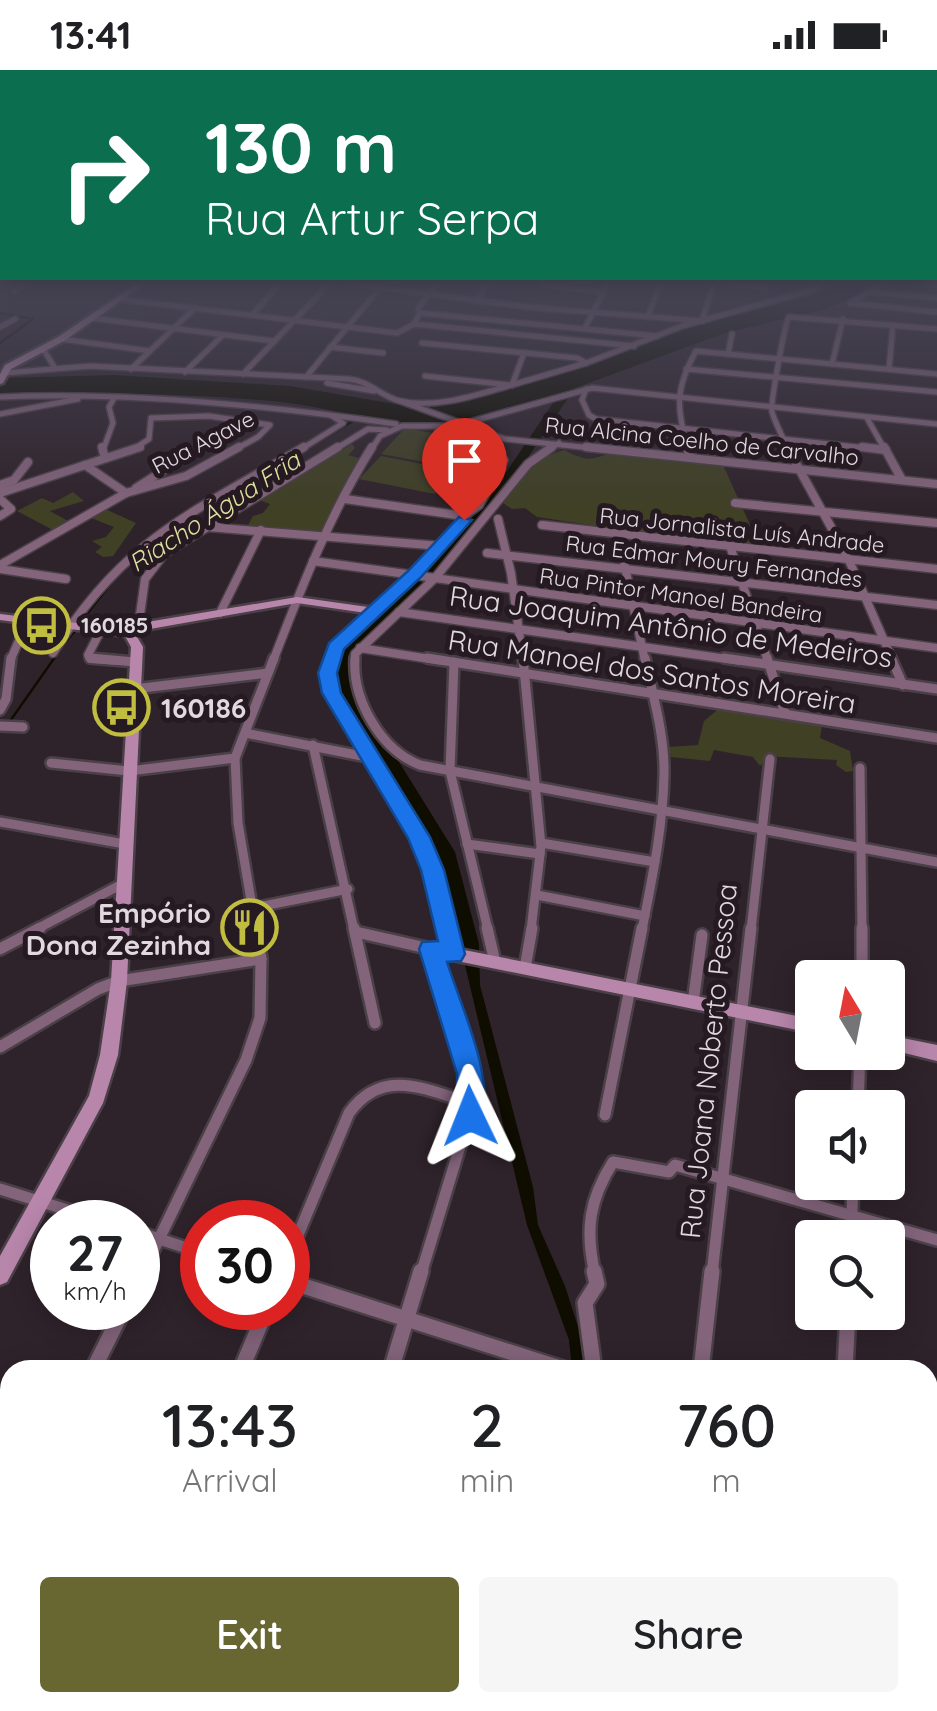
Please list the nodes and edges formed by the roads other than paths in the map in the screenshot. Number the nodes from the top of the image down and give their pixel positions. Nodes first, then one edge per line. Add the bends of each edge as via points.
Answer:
1 (782, 359) edge
2 (25, 360) edge
3 (50, 360) edge
4 (140, 360) edge
5 (198, 360) edge
6 (257, 360) edge
7 (319, 360) edge
8 (521, 360) edge
9 (580, 360) edge
10 (596, 360) edge
11 (691, 360) edge
12 (788, 360) edge
13 (833, 360) edge
14 (890, 360) edge
15 (586, 363) junction
16 (832, 364) junction
17 (55, 368) junction
18 (686, 368) junction
19 (131, 369) junction
20 (889, 369) junction
21 (3, 372) edge
22 (185, 372) junction
23 (243, 374) junction
24 (937, 374) edge
25 (304, 376) junction
26 (425, 376) dead end
27 (777, 377) junction
28 (513, 384) junction
29 (586, 389) junction
30 (937, 392) edge
31 (0, 397) edge
32 (82, 398) junction
33 (675, 398) junction
34 (113, 400) junction
35 (400, 401) junction
36 (770, 408) junction
37 (293, 412) junction
38 (0, 414) edge
39 (327, 414) junction
40 (866, 418) junction
41 (464, 422) junction
42 (937, 424) edge
43 (407, 425) junction
44 (270, 426) junction
45 (682, 428) junction
46 (387, 430) junction
47 (783, 439) junction
48 (352, 441) junction
49 (559, 443) junction
50 (886, 450) junction
51 (191, 452) dead end
52 (368, 453) junction
53 (690, 457) junction
54 (105, 458) junction
55 (504, 460) dead end
56 (28, 462) dead end
57 (85, 465) junction
58 (797, 469) junction
59 (902, 480) junction
60 (937, 484) edge
61 (0, 486) edge
62 (128, 492) junction
63 (0, 496) edge
64 (345, 499) junction
65 (735, 503) dead end
66 (821, 510) junction
67 (0, 516) edge
68 (464, 516) junction
69 (498, 519) dead end
70 (937, 524) edge
71 (542, 525) dead end
72 (205, 526) junction
73 (261, 530) junction
74 (328, 534) junction
75 (618, 534) junction
76 (441, 546) junction
77 (730, 546) junction
78 (487, 553) dead end
79 (507, 555) junction
80 (848, 558) junction
81 (313, 561) junction
82 (0, 567) edge
83 (624, 568) junction
84 (937, 569) edge
85 (417, 575) junction
86 (66, 578) dead end
87 (434, 578) junction
88 (744, 582) junction
89 (512, 589) junction
90 (864, 596) junction
91 (297, 600) junction
92 (937, 606) edge
93 (634, 607) junction
94 (375, 611) junction
95 (399, 612) junction
96 (220, 614) junction
97 (0, 617) edge
98 (28, 620) junction
99 (756, 622) junction
100 (68, 625) junction
101 (94, 629) junction
102 (518, 630) junction
103 (133, 631) junction
104 (885, 640) junction
105 (642, 647) junction
106 (360, 648) junction
107 (937, 648) edge
108 (52, 653) dead end
109 (5, 660) edge
110 (135, 662) junction
111 (454, 662) junction
112 (768, 666) junction
113 (268, 673) junction
114 (522, 673) junction
115 (903, 685) junction
116 (134, 689) junction
117 (937, 689) edge
118 (652, 692) junction
119 (0, 710) edge
120 (785, 713) junction
121 (5, 726) edge
122 (23, 727) dead end
123 (245, 733) junction
124 (937, 738) edge
125 (313, 745) junction
126 (235, 758) junction
127 (373, 758) junction
128 (770, 758) dead end
129 (51, 763) dead end
130 (860, 768) dead end
131 (130, 772) junction
132 (450, 772) junction
133 (537, 788) junction
134 (661, 810) junction
135 (0, 822) edge
136 (760, 830) junction
137 (125, 844) junction
138 (467, 844) junction
139 (540, 848) junction
140 (860, 849) junction
141 (655, 862) junction
142 (937, 862) edge
143 (124, 883) junction
144 (348, 890) junction
145 (537, 895) junction
146 (253, 908) junction
147 (645, 916) junction
148 (356, 932) junction
149 (702, 935) dead end
150 (0, 949) edge
151 (431, 949) junction
152 (456, 954) junction
153 (260, 959) junction
154 (862, 960) edge
155 (490, 961) junction
156 (525, 968) junction
157 (119, 981) junction
158 (632, 990) junction
159 (693, 1003) junction
160 (744, 1012) junction
161 (375, 1022) dead end
162 (795, 1022) edge
163 (0, 1046) edge
164 (905, 1046) edge
165 (937, 1054) edge
166 (472, 1104) junction
167 (605, 1115) dead end
168 (722, 1178) junction
169 (0, 1189) edge
170 (36, 1200) edge
171 (43, 1200) edge
172 (852, 1200) edge
173 (310, 1205) edge
174 (852, 1215) junction
175 (852, 1220) edge
176 (30, 1223) edge
177 (160, 1237) edge
178 (937, 1240) edge
179 (0, 1275) edge
180 (310, 1288) edge
181 (408, 1320) junction
182 (113, 1330) edge
183 (258, 1330) edge
184 (847, 1330) edge
185 (99, 1360) edge
186 (245, 1360) edge
187 (394, 1360) edge
188 (527, 1360) edge
189 (593, 1360) edge
190 (702, 1360) edge
191 (846, 1360) edge

1 - 27 street
2 - 21 street
3 - 17 street
4 - 19 street
5 - 22 street
6 - 23 street
7 - 25 street
8 - 28 street
9 - 15 street
10 - 15 street
11 - 18 street
12 - 16 street
13 - 16 street
14 - 20 street
15 - 28 street
16 - 20 street
17 - 19 street, Rua Alcina Coelho de Carvalho
17 - 21 street, Rua Alcina Coelho de Carvalho
18 - 27 street
18 - 33 street
19 - 22 street, Rua Alcina Coelho de Carvalho
20 - 24 street
22 - 23 street, Rua Alcina Coelho de Carvalho
23 - 25 street, Rua Alcina Coelho de Carvalho
25 - 35 street, Rua Alcina Coelho de Carvalho
26 - 28 street
27 - 30 street
27 - 36 street
28 - 35 street via 446,402
29 - 33 street
29 - 41 street
29 - 45 street via 582,400 592,418
31 - 32 street
32 - 34 street
32 - 38 street
33 - 36 street
33 - 45 street
34 - 37 street
34 - 54 street
35 - 41 street, Rua Alcina Coelho de Carvalho
36 - 40 street
36 - 47 street
37 - 39 street
37 - 44 street
39 - 43 street
39 - 100 street via 343,422 137,545
40 - 42 street
40 - 50 street
41 - 43 street
41 - 49 street, Rua Alcina Coelho de Carvalho via 505,439
43 - 46 street
44 - 54 street, Rua Agave via 203,416 154,418 148,420 145,445
44 - 62 street, Rua Agave via 186,476
45 - 47 street
45 - 53 street
46 - 48 street via 369,429
46 - 52 street
47 - 50 street
47 - 58 street
48 - 52 street
48 - 72 street
49 - 53 street, Rua Alcina Coelho de Carvalho
49 - 87 street via 522,470
50 - 59 street
51 - 62 street
52 - 64 street
53 - 58 street, Rua Alcina Coelho de Carvalho
54 - 57 street
55 - 68 street
56 - 61 street
57 - 62 street
57 - 63 street
58 - 59 street, Rua Alcina Coelho de Carvalho
58 - 66 street
59 - 60 street, Rua Alcina Coelho de Carvalho
62 - 82 street, Rua Agave
63 - 67 street via 11,509
64 - 68 street
64 - 74 street
65 - 66 street
66 - 70 street
66 - 80 street
68 - 76 street
69 - 79 street
71 - 75 street, Rua Jornalista Luís Andrade
72 - 73 street
72 - 103 street via 148,573
73 - 74 street
73 - 96 street
74 - 76 street
74 - 81 street
75 - 77 street, Rua Jornalista Luís Andrade
75 - 83 street
76 - 85 street
77 - 80 street, Rua Jornalista Luís Andrade
77 - 88 street
78 - 79 street, Rua Edmar Moury Fernandes
79 - 83 street, Rua Edmar Moury Fernandes
79 - 89 street
80 - 84 street, Rua Jornalista Luís Andrade
80 - 90 street
81 - 85 street, Rua Pintor Manoel Bandeira
81 - 91 street
82 - 86 street
83 - 88 street, Rua Edmar Moury Fernandes
83 - 93 street
85 - 87 street, Rua Pintor Manoel Bandeira
85 - 94 street
87 - 89 street, Rua Pintor Manoel Bandeira
87 - 95 street
88 - 90 street, Rua Edmar Moury Fernandes
88 - 99 street
89 - 93 street, Rua Pintor Manoel Bandeira
89 - 102 street
90 - 92 street, Rua Edmar Moury Fernandes
90 - 104 street
91 - 94 street
91 - 96 street
91 - 113 street
93 - 99 street, Rua Pintor Manoel Bandeira
93 - 105 street
94 - 127 street via 333,650 328,673 332,693
95 - 102 street, Rua Joaquim Antônio de Medeiros
95 - 106 street
96 - 103 street
97 - 98 street
98 - 100 street
98 - 109 street
99 - 104 street, Rua Pintor Manoel Bandeira
99 - 112 street
100 - 101 street
100 - 108 street
101 - 103 street
101 - 110 street via 90,659
102 - 105 street, Rua Joaquim Antônio de Medeiros
102 - 114 street
103 - 110 street
104 - 107 street, Rua Pintor Manoel Bandeira
104 - 115 street
105 - 112 street, Rua Joaquim Antônio de Medeiros
105 - 118 street
106 - 111 street, Rua Manoel dos Santos Moreira
106 - 132 street via 353,682 391,744 412,762
109 - 119 street
110 - 116 street
111 - 114 street, Rua Manoel dos Santos Moreira
111 - 132 street
112 - 115 street, Rua Joaquim Antônio de Medeiros
112 - 120 street
113 - 116 street
113 - 123 street
114 - 118 street, Rua Manoel dos Santos Moreira
114 - 133 street
115 - 117 street, Rua Joaquim Antônio de Medeiros
116 - 131 street
118 - 120 street, Rua Manoel dos Santos Moreira
118 - 134 street via 664,752
120 - 124 street, Rua Manoel dos Santos Moreira
121 - 122 street
123 - 125 street
123 - 126 street
125 - 127 street
125 - 144 street
126 - 131 street
126 - 146 street
127 - 152 street via 430,861
128 - 136 street, Rua Joana Noberto Pessoa
129 - 131 street
130 - 140 street
131 - 137 street
132 - 133 street
132 - 138 street
133 - 134 street
133 - 139 street
134 - 136 street
134 - 141 street
135 - 137 street
136 - 140 street
136 - 160 street, Rua Joana Noberto Pessoa
137 - 143 street
138 - 139 street
138 - 155 street
139 - 141 street
139 - 145 street
140 - 142 street
140 - 154 street
141 - 147 street
143 - 150 street
143 - 157 street
144 - 146 street
144 - 148 street
145 - 147 street
145 - 156 street
146 - 153 street
147 - 158 street
148 - 151 street
148 - 161 street
149 - 159 street
151 - 152 street
151 - 166 street via 466,1060
152 - 155 street
153 - 157 street
153 - 177 street via 255,1039
155 - 156 street
156 - 158 street
157 - 163 street
157 - 171 street via 97,1097
158 - 159 street
158 - 167 street
159 - 160 street
160 - 162 street
160 - 168 street, Rua Joana Noberto Pessoa
164 - 165 street
166 - 173 street via 395,1084 362,1095 348,1113
166 - 181 street
168 - 174 street
168 - 189 street via 675,1165 668,1172 613,1162 588,1205 597,1284 585,1303
168 - 190 street, Rua Joana Noberto Pessoa
169 - 170 street
172 - 174 street
174 - 175 street
174 - 178 street
176 - 179 street
180 - 181 street
181 - 187 street
181 - 188 street
182 - 185 street
183 - 186 street
184 - 191 street

